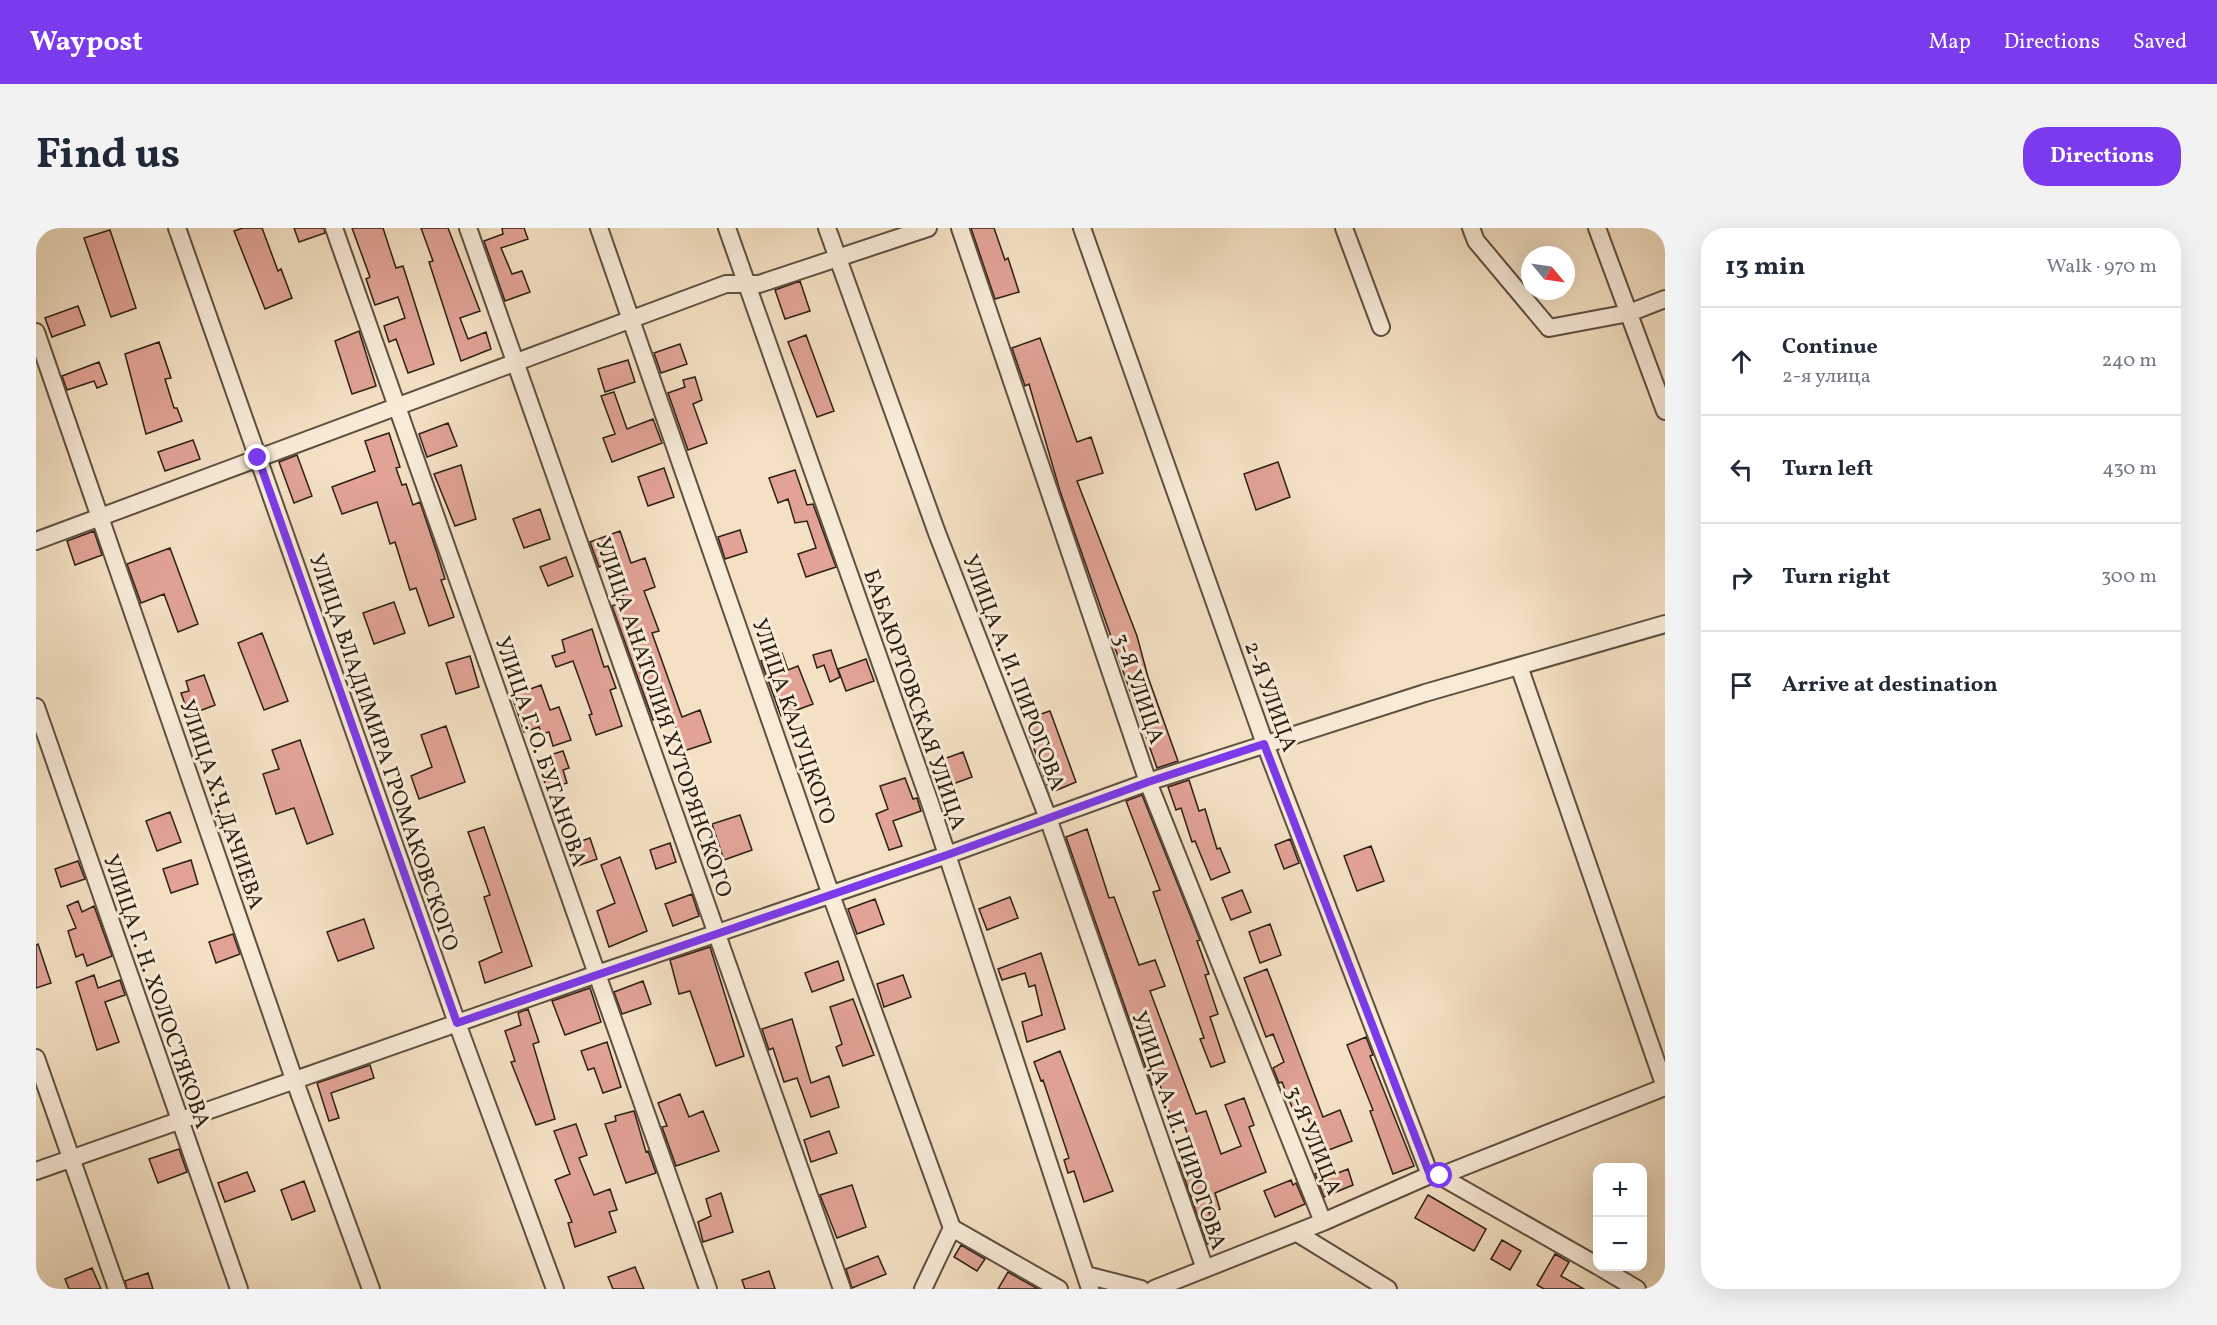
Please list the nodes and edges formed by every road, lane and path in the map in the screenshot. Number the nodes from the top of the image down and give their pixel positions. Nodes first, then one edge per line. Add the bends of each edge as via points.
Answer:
1 (177, 228) edge
2 (334, 228) edge
3 (468, 228) edge
4 (599, 228) edge
5 (727, 228) edge
6 (827, 228) edge
7 (928, 228) edge
8 (960, 228) edge
9 (1082, 228) edge
10 (1344, 228) edge
11 (1471, 228) edge
12 (1597, 228) edge
13 (838, 258) junction
14 (747, 284) junction
15 (1665, 299) edge
16 (1629, 313) junction
17 (632, 318) junction
18 (1381, 327) dead end
19 (36, 332) edge
20 (515, 361) junction
21 (396, 405) junction
22 (1665, 411) edge
23 (258, 458) junction
24 (100, 517) junction
25 (36, 541) edge
26 (1665, 624) edge
27 (1519, 666) junction
28 (36, 707) edge
29 (1264, 744) junction
30 (1148, 782) junction
31 (1048, 819) junction
32 (947, 855) junction
33 (831, 896) junction
34 (717, 933) junction
35 (597, 974) junction
36 (457, 1023) junction
37 (36, 1058) edge
38 (294, 1079) junction
39 (1665, 1087) edge
40 (178, 1120) junction
41 (71, 1158) junction
42 (36, 1171) edge
43 (1435, 1175) junction
44 (1323, 1222) junction
45 (952, 1228) junction
46 (1297, 1233) junction
47 (1593, 1263) edge
48 (1205, 1269) junction
49 (1606, 1271) edge
50 (1088, 1282) edge
51 (117, 1289) edge
52 (239, 1289) edge
53 (371, 1289) edge
54 (555, 1289) edge
55 (708, 1289) edge
56 (842, 1289) edge
57 (923, 1289) edge
58 (1059, 1289) edge
59 (1142, 1289) edge
60 (1154, 1289) edge
61 (1388, 1289) edge
62 (1637, 1289) edge

1 - 23 street, УЛИЦА ВЛАДИМИРА ГРОМАКОВСКОГО
2 - 21 street, УЛИЦА Г. О. БУГАНОВА
3 - 20 street, УЛИЦА АНАТОЛИЯ ХУТОРЯНСКОГО
4 - 17 street, УЛИЦА КАЛУЦКОГО
5 - 14 street, БАБАЮРТОВСКАЯ УЛИЦА
6 - 13 street, УЛИЦА А. И. ПИРОГОВА
7 - 13 street
8 - 30 street, 3-Я УЛИЦА
9 - 29 street, 2-Я УЛИЦА
10 - 18 street
11 - 16 street via 1476,242 1549,328
12 - 16 street
13 - 14 street via 759,285
13 - 31 street, УЛИЦА А. И. ПИРОГОВА via 937,533
14 - 17 street via 726,284
14 - 32 street, БАБАЮРТОВСКАЯ УЛИЦА
15 - 16 street
16 - 22 street
17 - 20 street
17 - 33 street, УЛИЦА КАЛУЦКОГО
19 - 24 street, УЛИЦА Х.Ч.ДАЧИЕВА
20 - 21 street
20 - 34 street, УЛИЦА АНАТОЛИЯ ХУТОРЯНСКОГО
21 - 23 street
21 - 35 street, УЛИЦА Г. О. БУГАНОВА
23 - 24 street
23 - 36 street, УЛИЦА ВЛАДИМИРА ГРОМАКОВСКОГО
24 - 25 street
24 - 38 street, УЛИЦА Х.Ч.ДАЧИЕВА
26 - 27 street
27 - 29 street
27 - 39 street
28 - 40 street, УЛИЦА Г. Н. ХОЛОСТЯКОВА
29 - 30 street
29 - 43 street, 2-Я УЛИЦА
30 - 31 street
30 - 44 street, 3-Я УЛИЦА
31 - 32 street
31 - 48 street, УЛИЦА А. И. ПИРОГОВА
32 - 33 street
32 - 50 street, БАБАЮРТОВСКАЯ УЛИЦА
33 - 34 street
33 - 45 street, УЛИЦА КАЛУЦКОГО
34 - 35 street
34 - 56 street, УЛИЦА АНАТОЛИЯ ХУТОРЯНСКОГО
35 - 36 street
35 - 55 street, УЛИЦА Г. О. БУГАНОВА
36 - 38 street
36 - 54 street, УЛИЦА ВЛАДИМИРА ГРОМАКОВСКОГО
37 - 41 street
38 - 40 street
38 - 53 street, УЛИЦА Х.Ч.ДАЧИЕВА
39 - 43 street
40 - 41 street
40 - 52 street, УЛИЦА Г. Н. ХОЛОСТЯКОВА
41 - 42 street
41 - 51 street
43 - 44 street
43 - 47 street
44 - 46 street
45 - 57 street
45 - 58 street
46 - 48 street
46 - 61 street
48 - 60 street
49 - 62 street
50 - 59 street

